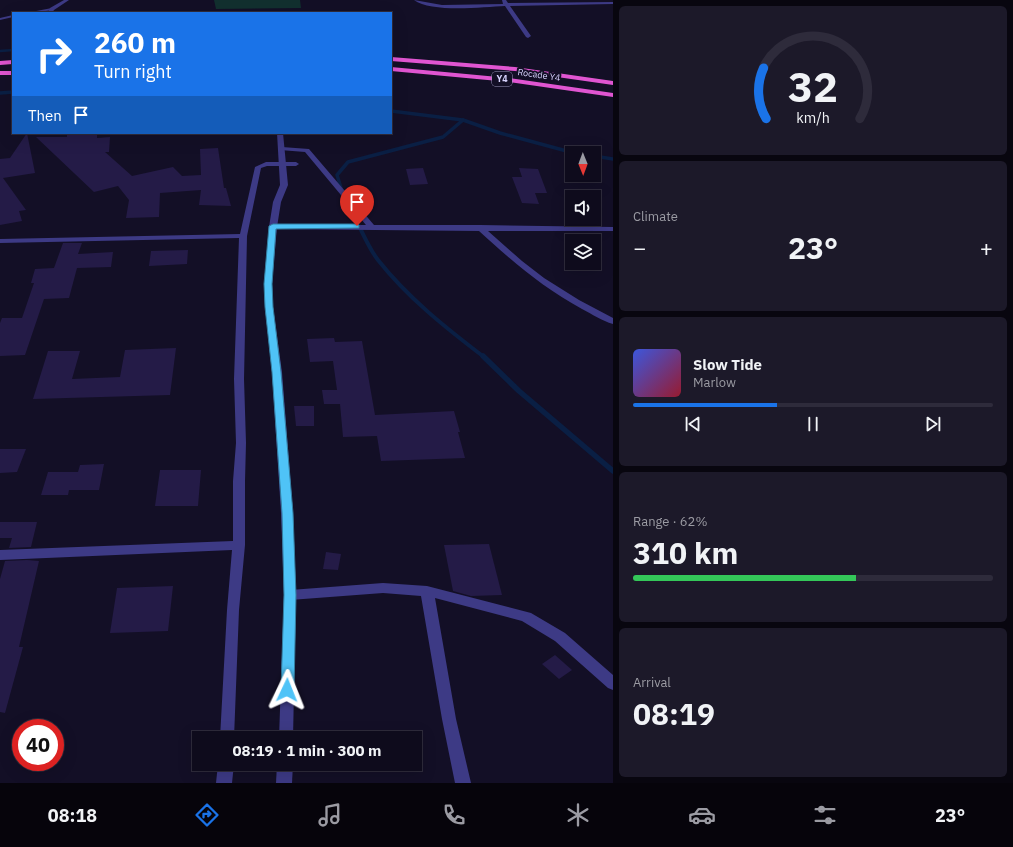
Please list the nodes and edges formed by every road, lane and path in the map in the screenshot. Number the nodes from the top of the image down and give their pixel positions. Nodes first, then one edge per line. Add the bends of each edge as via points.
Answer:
1 (67, 0) edge
2 (416, 0) edge
3 (503, 0) edge
4 (613, 3) edge
5 (508, 6) junction
6 (51, 11) edge
7 (41, 12) edge
8 (12, 16) edge
9 (0, 19) edge
10 (528, 36) dead end
11 (392, 59) edge
12 (12, 62) edge
13 (0, 63) edge
14 (392, 69) edge
15 (0, 73) edge
16 (12, 73) edge
17 (613, 83) edge
18 (613, 95) edge
19 (280, 134) edge
20 (282, 149) junction
21 (283, 163) junction
22 (296, 164) dead end
23 (273, 226) junction
24 (371, 226) junction
25 (480, 227) junction
26 (613, 229) edge
27 (243, 236) junction
28 (0, 241) edge
29 (613, 321) edge
30 (239, 545) junction
31 (0, 555) edge
32 (427, 592) junction
33 (290, 595) junction
34 (613, 684) edge
35 (227, 731) edge
36 (286, 731) edge
37 (225, 771) edge
38 (285, 771) edge
39 (224, 783) edge
40 (284, 783) edge
41 (463, 783) edge

1 - 6 street
2 - 5 street via 431,5
3 - 5 street
4 - 5 street
5 - 10 street
6 - 7 street
8 - 9 street
11 - 17 highway, Rocade Y4 / Y4 via 515,69
12 - 13 highway
14 - 18 highway, Rocade Y4 / Y4 via 509,80
15 - 16 highway
19 - 20 street
20 - 21 street
20 - 24 street via 307,150
21 - 22 street
21 - 23 street via 284,185 277,202
21 - 27 street via 258,167
23 - 24 street
23 - 33 street via 268,284 269,307 285,478
24 - 25 street
25 - 26 street
25 - 29 street via 547,284
27 - 28 street
27 - 30 street via 239,379
30 - 31 street
30 - 35 street
32 - 33 street via 383,588
32 - 34 street via 526,617 560,637
32 - 41 street
33 - 36 street
37 - 39 street
38 - 40 street

